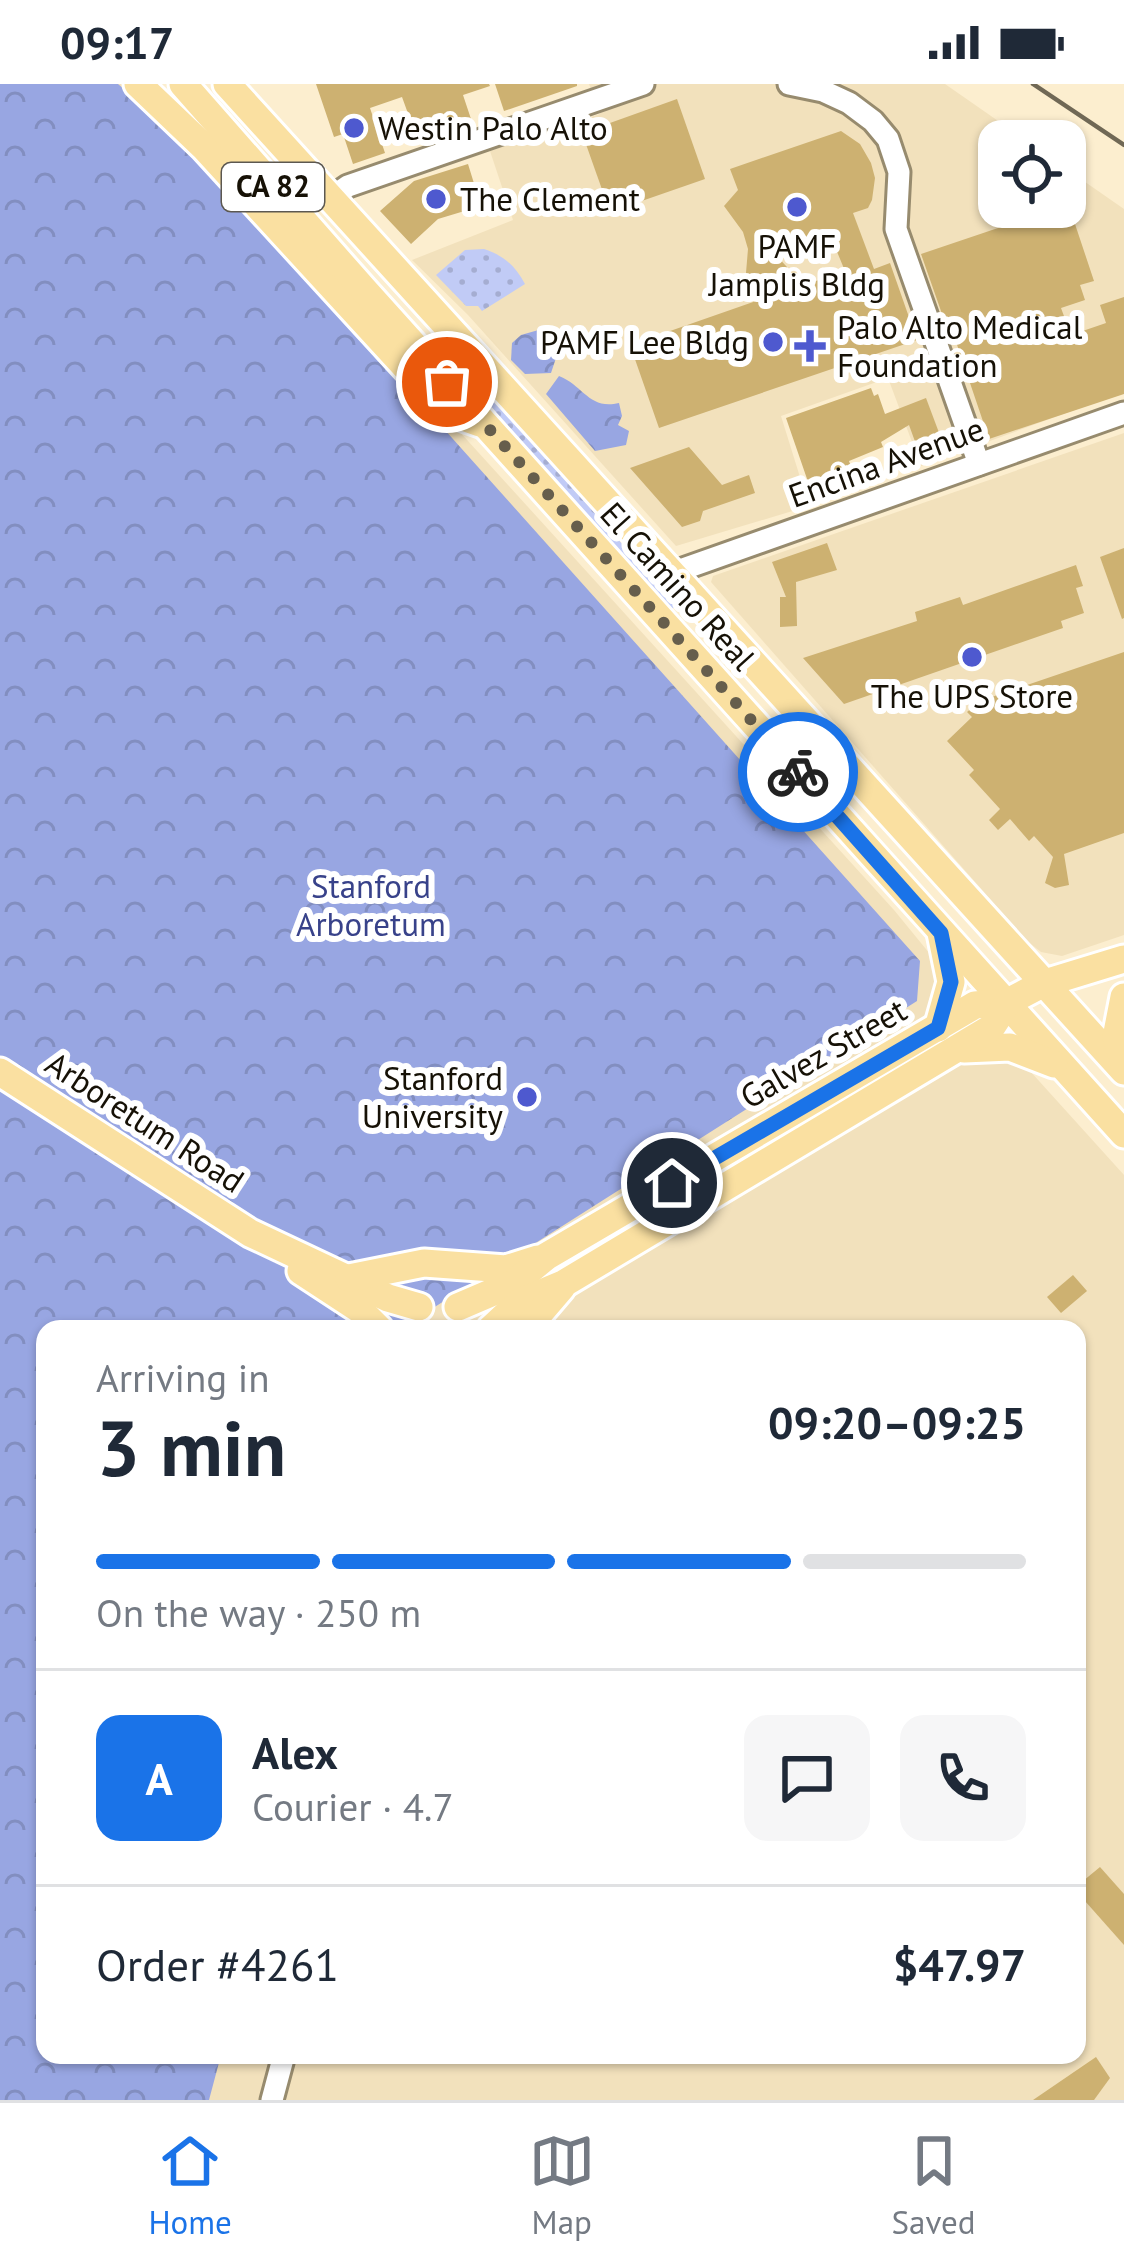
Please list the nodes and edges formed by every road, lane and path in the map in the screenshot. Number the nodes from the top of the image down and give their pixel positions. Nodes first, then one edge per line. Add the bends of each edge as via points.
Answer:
1 (137, 84) edge
2 (183, 84) edge
3 (227, 84) edge
4 (643, 84) edge
5 (789, 84) edge
6 (329, 199) junction
7 (1124, 412) edge
8 (484, 424) junction
9 (980, 464) junction
10 (669, 574) junction
11 (941, 933) junction
12 (1124, 959) edge
13 (1042, 984) junction
14 (1124, 997) edge
15 (1008, 1003) junction
16 (946, 1039) junction
17 (1124, 1067) edge
18 (1066, 1070) junction
19 (0, 1072) edge
20 (1124, 1134) edge
21 (250, 1233) junction
22 (547, 1256) junction
23 (349, 1278) junction
24 (563, 1284) junction
25 (418, 1307) junction
26 (458, 1307) junction
27 (370, 1320) edge
28 (406, 1320) edge
29 (472, 1320) edge
30 (501, 1320) edge
31 (533, 1320) edge
32 (282, 2064) edge
33 (272, 2100) edge

1 - 8 main road via 446,411
2 - 8 main road, El Camino Real / CA 82
3 - 6 main road, El Camino Real / CA 82
4 - 6 street
5 - 9 street via 849,104 888,139 899,172 896,229
6 - 10 main road, El Camino Real / CA 82
7 - 9 street, Encina Avenue
8 - 11 main road, El Camino Real / CA 82
9 - 10 street, Encina Avenue
10 - 13 main road, El Camino Real / CA 82
11 - 15 main road, El Camino Real / CA 82
11 - 16 main road via 951,982
12 - 13 main road, Galvez Street
13 - 15 main road, Galvez Street
13 - 17 main road, CA 82
14 - 17 main road via 1116,1037
15 - 16 main road, Galvez Street via 994,1026
15 - 18 main road, El Camino Real / CA 82
16 - 18 main road via 1010,1047
16 - 22 main road, Galvez Street
16 - 24 main road, Galvez Street
18 - 20 main road, El Camino Real / CA 82
19 - 21 main road, Arboretum Road
21 - 23 main road, Arboretum Road
21 - 27 main road, Arboretum Road
22 - 23 main road via 506,1269 424,1263
22 - 26 main road, Galvez Street via 514,1283
23 - 25 main road, Arboretum Road
24 - 30 main road, Galvez Street
24 - 31 main road
25 - 26 main road
25 - 28 main road
26 - 29 main road
32 - 33 street

